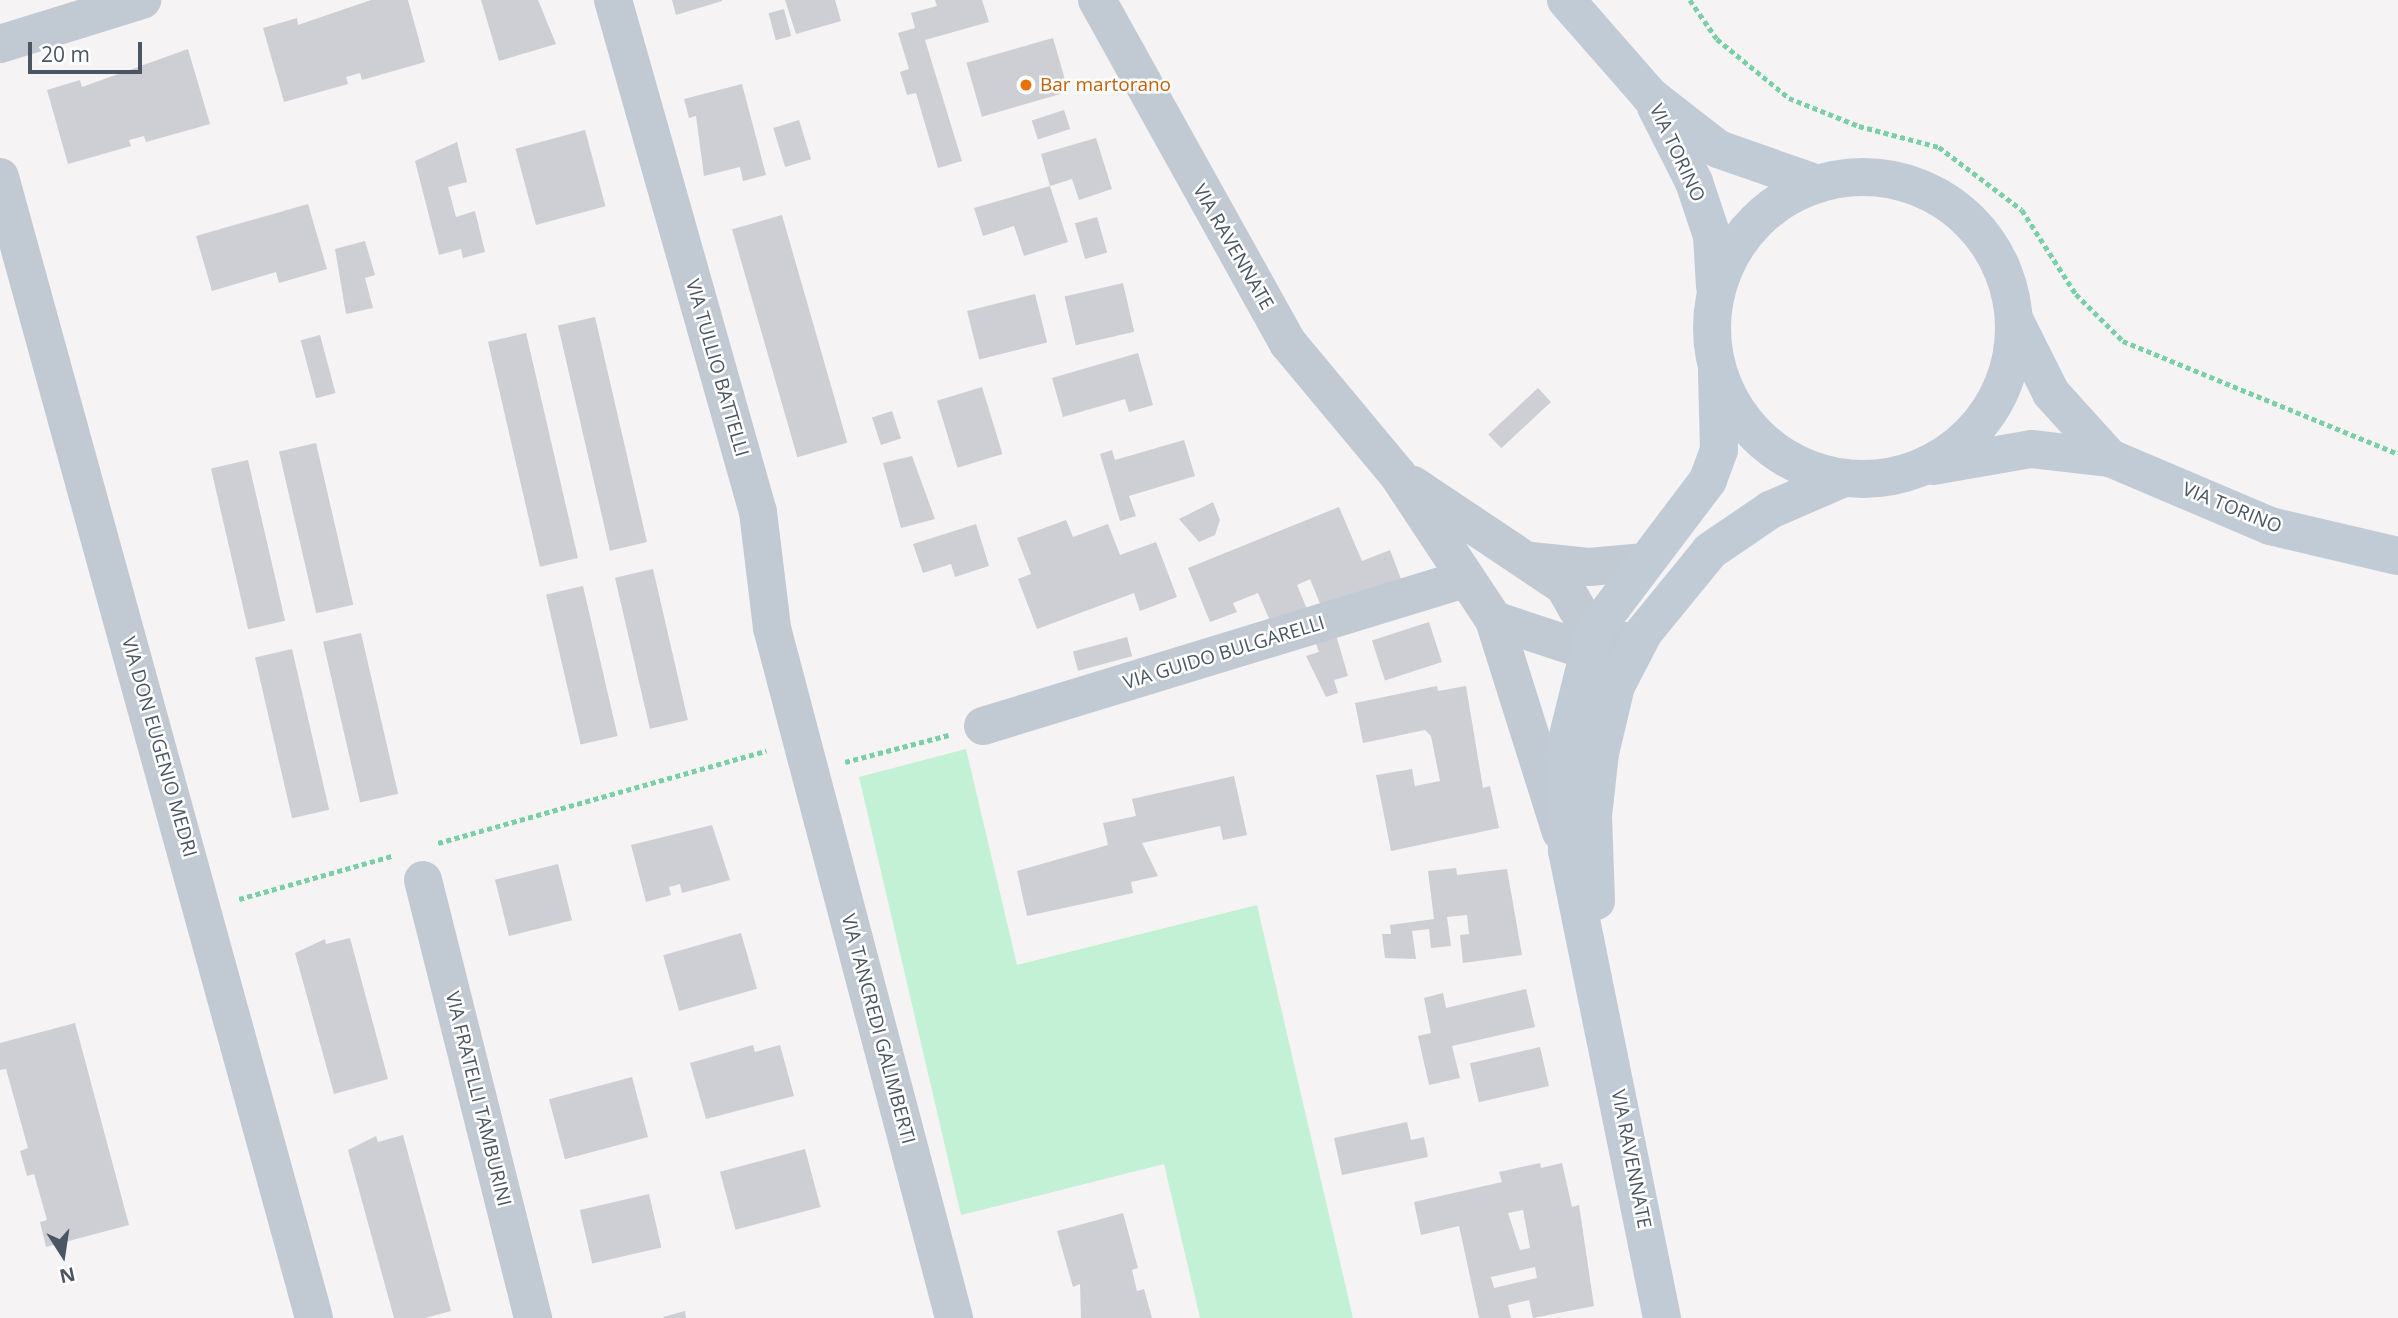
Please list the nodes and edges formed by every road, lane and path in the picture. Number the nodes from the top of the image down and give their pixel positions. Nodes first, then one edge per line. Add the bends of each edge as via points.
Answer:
1 (142, 0) edge
2 (613, 0) edge
3 (1097, 0) edge
4 (1566, 0) edge
5 (1690, 0) edge
6 (0, 44) edge
7 (1650, 96) junction
8 (0, 177) edge
9 (1818, 184) junction
10 (1715, 293) junction
11 (2015, 321) junction
12 (1717, 372) junction
13 (2398, 454) edge
14 (2110, 458) junction
15 (1920, 468) junction
16 (1398, 475) junction
17 (1844, 478) junction
18 (2398, 556) edge
19 (1531, 561) junction
20 (1645, 562) junction
21 (1464, 579) junction
22 (1494, 620) junction
23 (1644, 632) junction
24 (1594, 643) junction
25 (1616, 686) junction
26 (983, 726) joint
27 (805, 757) junction
28 (1567, 851) junction
29 (419, 859) junction
30 (205, 909) junction
31 (1600, 1001) junction
32 (314, 1318) edge
33 (533, 1318) edge
34 (954, 1318) edge
35 (1662, 1318) edge

1 - 6 street
2 - 27 street, VIA TULLIO BATTELLI via 758,512 772,628
3 - 16 street, VIA RAVENNATE via 1288,342
4 - 7 main road, VIA TORINO
5 - 13 path via 1717,39 1789,98 1859,126 1939,147 2022,210 2076,294 2123,341
7 - 9 main road, VIA TORINO via 1718,149
7 - 10 main road, VIA TORINO via 1694,181 1712,236
8 - 30 street, VIA DON EUGENIO MEDRI
9 - 10 main road via 1772,207 1736,245
9 - 11 main road via 1857,177 1897,181 1934,194 1966,217 1991,247 2008,283
10 - 12 main road via 1711,333
11 - 14 main road, VIA TORINO via 2051,393
11 - 15 main road via 2010,368 1991,410 1960,444
12 - 17 main road via 1736,411 1765,444 1801,467
12 - 20 main road, VIA RAVENNATE via 1719,450 1708,480
14 - 15 main road, VIA TORINO via 2031,449
14 - 18 main road, VIA TORINO via 2270,526
15 - 17 main road via 1883,478
16 - 19 street, VIA RAVENNATE
16 - 21 street, VIA RAVENNATE
17 - 23 main road, VIA RAVENNATE via 1770,510 1710,551
19 - 20 street, VIA RAVENNATE via 1590,567
19 - 24 street, VIA RAVENNATE via 1564,586
20 - 24 main road, VIA RAVENNATE
21 - 22 street, VIA RAVENNATE
21 - 26 street, VIA GUIDO BULGARELLI
22 - 24 street
22 - 28 street, VIA RAVENNATE
23 - 24 street
23 - 25 main road, VIA RAVENNATE
24 - 25 street, VIA RAVENNATE
24 - 28 main road, VIA RAVENNATE via 1564,752
25 - 31 main road, VIA RAVENNATE via 1593,816
26 - 27 path
27 - 29 path
27 - 34 street, VIA TANCREDI GALIMBERTI
28 - 31 main road, VIA RAVENNATE
29 - 30 path
29 - 33 street, VIA FRATELLI TAMBURINI
30 - 32 street, VIA DON EUGENIO MEDRI
31 - 35 main road, VIA RAVENNATE

